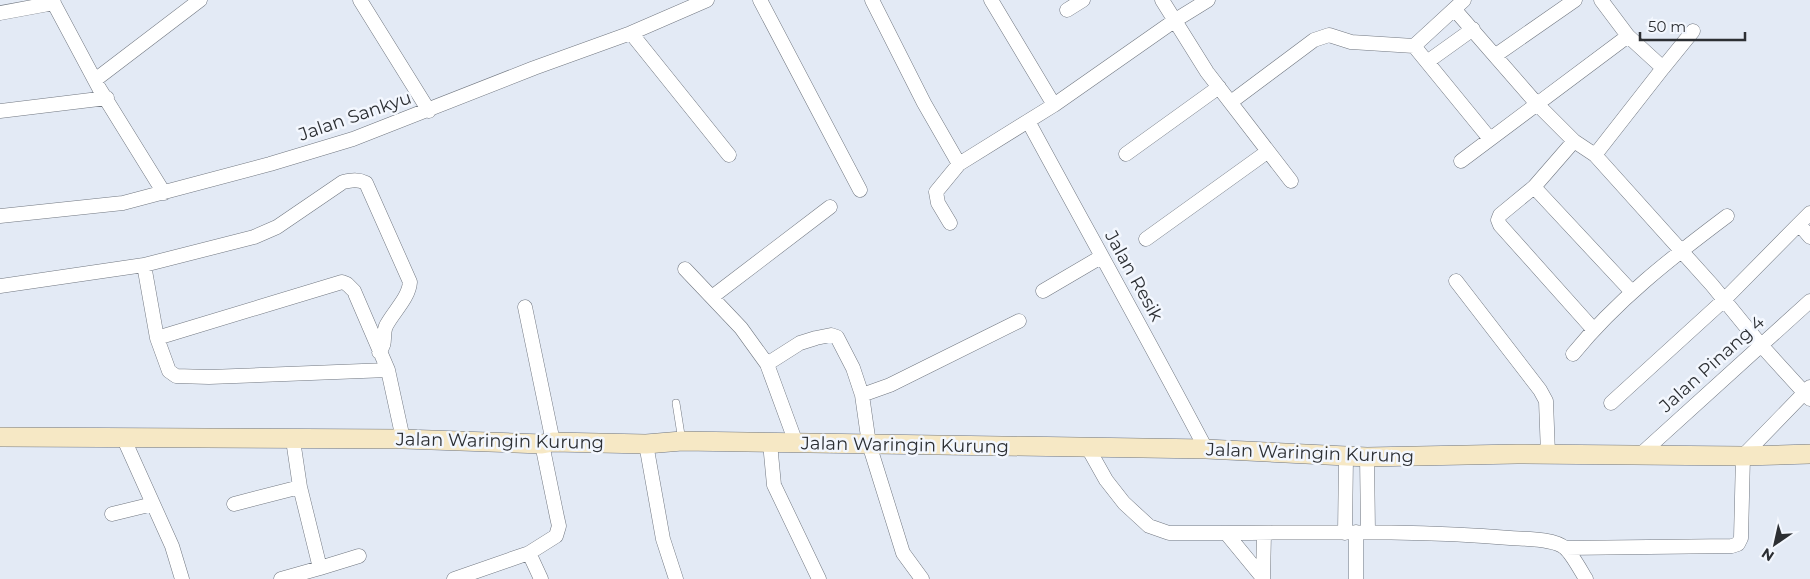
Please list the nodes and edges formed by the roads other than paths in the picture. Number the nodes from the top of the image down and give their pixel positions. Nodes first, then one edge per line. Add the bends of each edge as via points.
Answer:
1 (360, 0) edge
2 (707, 0) edge
3 (760, 0) edge
4 (872, 0) edge
5 (991, 0) edge
6 (1083, 0) edge
7 (1162, 0) edge
8 (1208, 0) edge
9 (1575, 0) edge
10 (1601, 0) edge
11 (53, 1) edge
12 (193, 2) edge
13 (1459, 5) edge
14 (1067, 10) dead end
15 (0, 13) edge
16 (1174, 21) junction
17 (1473, 28) junction
18 (1693, 31) dead end
19 (631, 33) junction
20 (1628, 36) junction
21 (1414, 46) junction
22 (1496, 55) junction
23 (1427, 62) junction
24 (1663, 68) junction
25 (95, 80) junction
26 (1219, 87) junction
27 (107, 98) junction
28 (1231, 102) junction
29 (1538, 104) junction
30 (1054, 105) junction
31 (0, 111) edge
32 (429, 111) junction
33 (1028, 121) junction
34 (1490, 139) junction
35 (1574, 142) junction
36 (1267, 152) junction
37 (1126, 154) dead end
38 (729, 155) dead end
39 (1595, 155) junction
40 (1461, 161) dead end
41 (959, 164) junction
42 (1291, 181) dead end
43 (1534, 187) junction
44 (860, 190) dead end
45 (164, 193) junction
46 (830, 207) dead end
47 (1810, 213) edge
48 (0, 216) edge
49 (1727, 216) dead end
50 (950, 223) dead end
51 (1799, 224) junction
52 (1810, 236) edge
53 (1146, 239) dead end
54 (1680, 251) junction
55 (1101, 257) junction
56 (144, 265) junction
57 (685, 269) dead end
58 (1456, 281) dead end
59 (0, 286) edge
60 (1043, 291) dead end
61 (1631, 291) junction
62 (712, 297) junction
63 (1723, 301) junction
64 (1810, 301) edge
65 (525, 307) dead end
66 (1019, 321) dead end
67 (1593, 329) junction
68 (157, 338) junction
69 (1760, 344) junction
70 (379, 352) junction
71 (1573, 354) dead end
72 (767, 364) junction
73 (388, 370) junction
74 (1808, 393) edge
75 (862, 395) junction
76 (676, 403) dead end
77 (1611, 403) dead end
78 (0, 437) edge
79 (123, 437) junction
80 (403, 439) junction
81 (292, 440) junction
82 (682, 441) junction
83 (547, 443) junction
84 (796, 443) junction
85 (646, 444) junction
86 (770, 444) junction
87 (868, 444) junction
88 (1088, 448) junction
89 (1206, 449) junction
90 (1548, 454) junction
91 (1810, 454) edge
92 (1640, 455) junction
93 (1743, 456) junction
94 (1346, 457) junction
95 (1367, 457) junction
96 (300, 487) junction
97 (153, 504) junction
98 (234, 504) dead end
99 (112, 514) dead end
100 (1356, 532) junction
101 (1226, 533) junction
102 (1264, 533) junction
103 (1565, 548) junction
104 (528, 553) junction
105 (359, 556) dead end
106 (320, 568) junction
107 (1263, 578) edge
108 (182, 579) edge
109 (281, 579) edge
110 (454, 579) edge
111 (541, 579) edge
112 (676, 579) edge
113 (819, 579) edge
114 (922, 579) edge
115 (1356, 579) edge
116 (1586, 579) edge

1 - 32 street
2 - 19 street, Jalan Sankyu
3 - 44 street
4 - 41 street
5 - 30 street
6 - 14 street
7 - 16 street
8 - 16 street
9 - 22 street
10 - 20 street
11 - 15 street
11 - 25 street
12 - 25 street
13 - 17 street
13 - 21 street
16 - 26 street
16 - 30 street
17 - 22 street
17 - 23 street
18 - 24 street
19 - 32 street, Jalan Sankyu
19 - 38 street
20 - 24 street
20 - 29 street
21 - 23 street
21 - 28 street via 1351,42 1329,35 1314,40
22 - 29 street
23 - 34 street
24 - 39 street
25 - 27 street
26 - 28 street
26 - 37 street
27 - 31 street
27 - 45 street
28 - 36 street
29 - 34 street
29 - 35 street
30 - 33 street
32 - 45 street, Jalan Sankyu via 352,140
33 - 41 street
33 - 55 street, Jalan Resik
34 - 40 street
35 - 39 street
35 - 43 street
36 - 42 street
36 - 53 street
39 - 54 street
41 - 50 street via 936,192 938,203
43 - 61 street
43 - 67 street via 1500,215 1500,225
45 - 48 street, Jalan Sankyu via 123,203
46 - 62 street
47 - 51 street
49 - 54 street
51 - 52 street
51 - 63 street
54 - 61 street
54 - 63 street
55 - 60 street
55 - 89 street, Jalan Resik
56 - 59 street
56 - 68 street
56 - 70 street via 254,237 277,227 343,182 362,181 366,183 410,282 407,294 385,329 385,343
57 - 62 street
58 - 90 street via 1546,401
61 - 67 street
62 - 72 street via 741,328
63 - 69 street
63 - 77 street
64 - 69 street, Jalan Pinang 4
65 - 83 street
66 - 75 street via 890,385
67 - 71 street
68 - 70 street via 342,282 354,291
68 - 73 street via 169,371 176,376
69 - 74 street
69 - 92 street, Jalan Pinang 4
70 - 73 street
72 - 75 street via 800,343 831,335 837,338 853,368
72 - 84 street
73 - 80 street
74 - 93 street
75 - 87 street
76 - 82 lane
78 - 79 street, Jalan Waringin Kurung
79 - 81 street, Jalan Waringin Kurung
79 - 97 street
80 - 81 street, Jalan Waringin Kurung
80 - 83 street, Jalan Waringin Kurung
81 - 96 street
82 - 85 street, Jalan Waringin Kurung
82 - 86 street, Jalan Waringin Kurung
83 - 85 street, Jalan Waringin Kurung
83 - 104 street via 558,531 553,540
84 - 86 street, Jalan Waringin Kurung
84 - 87 street, Jalan Waringin Kurung
85 - 112 street via 663,539
86 - 113 street via 774,485
87 - 88 street, Jalan Waringin Kurung
87 - 114 street via 903,553
88 - 89 street, Jalan Waringin Kurung
88 - 101 street via 1113,489 1149,526 1169,533
89 - 94 street, Jalan Waringin Kurung
90 - 92 street, Jalan Waringin Kurung
90 - 95 street, Jalan Waringin Kurung
91 - 93 street, Jalan Waringin Kurung
92 - 93 street, Jalan Waringin Kurung
93 - 103 street via 1741,538 1738,544
94 - 95 street, Jalan Waringin Kurung
94 - 100 street
95 - 100 street
96 - 98 street
96 - 106 street
97 - 99 street
97 - 108 street via 172,546
100 - 102 street
100 - 103 street via 1492,536 1546,541
100 - 115 street
101 - 102 street
101 - 107 street
102 - 107 street
103 - 116 street
104 - 110 street
104 - 111 street
105 - 106 street
106 - 109 street

